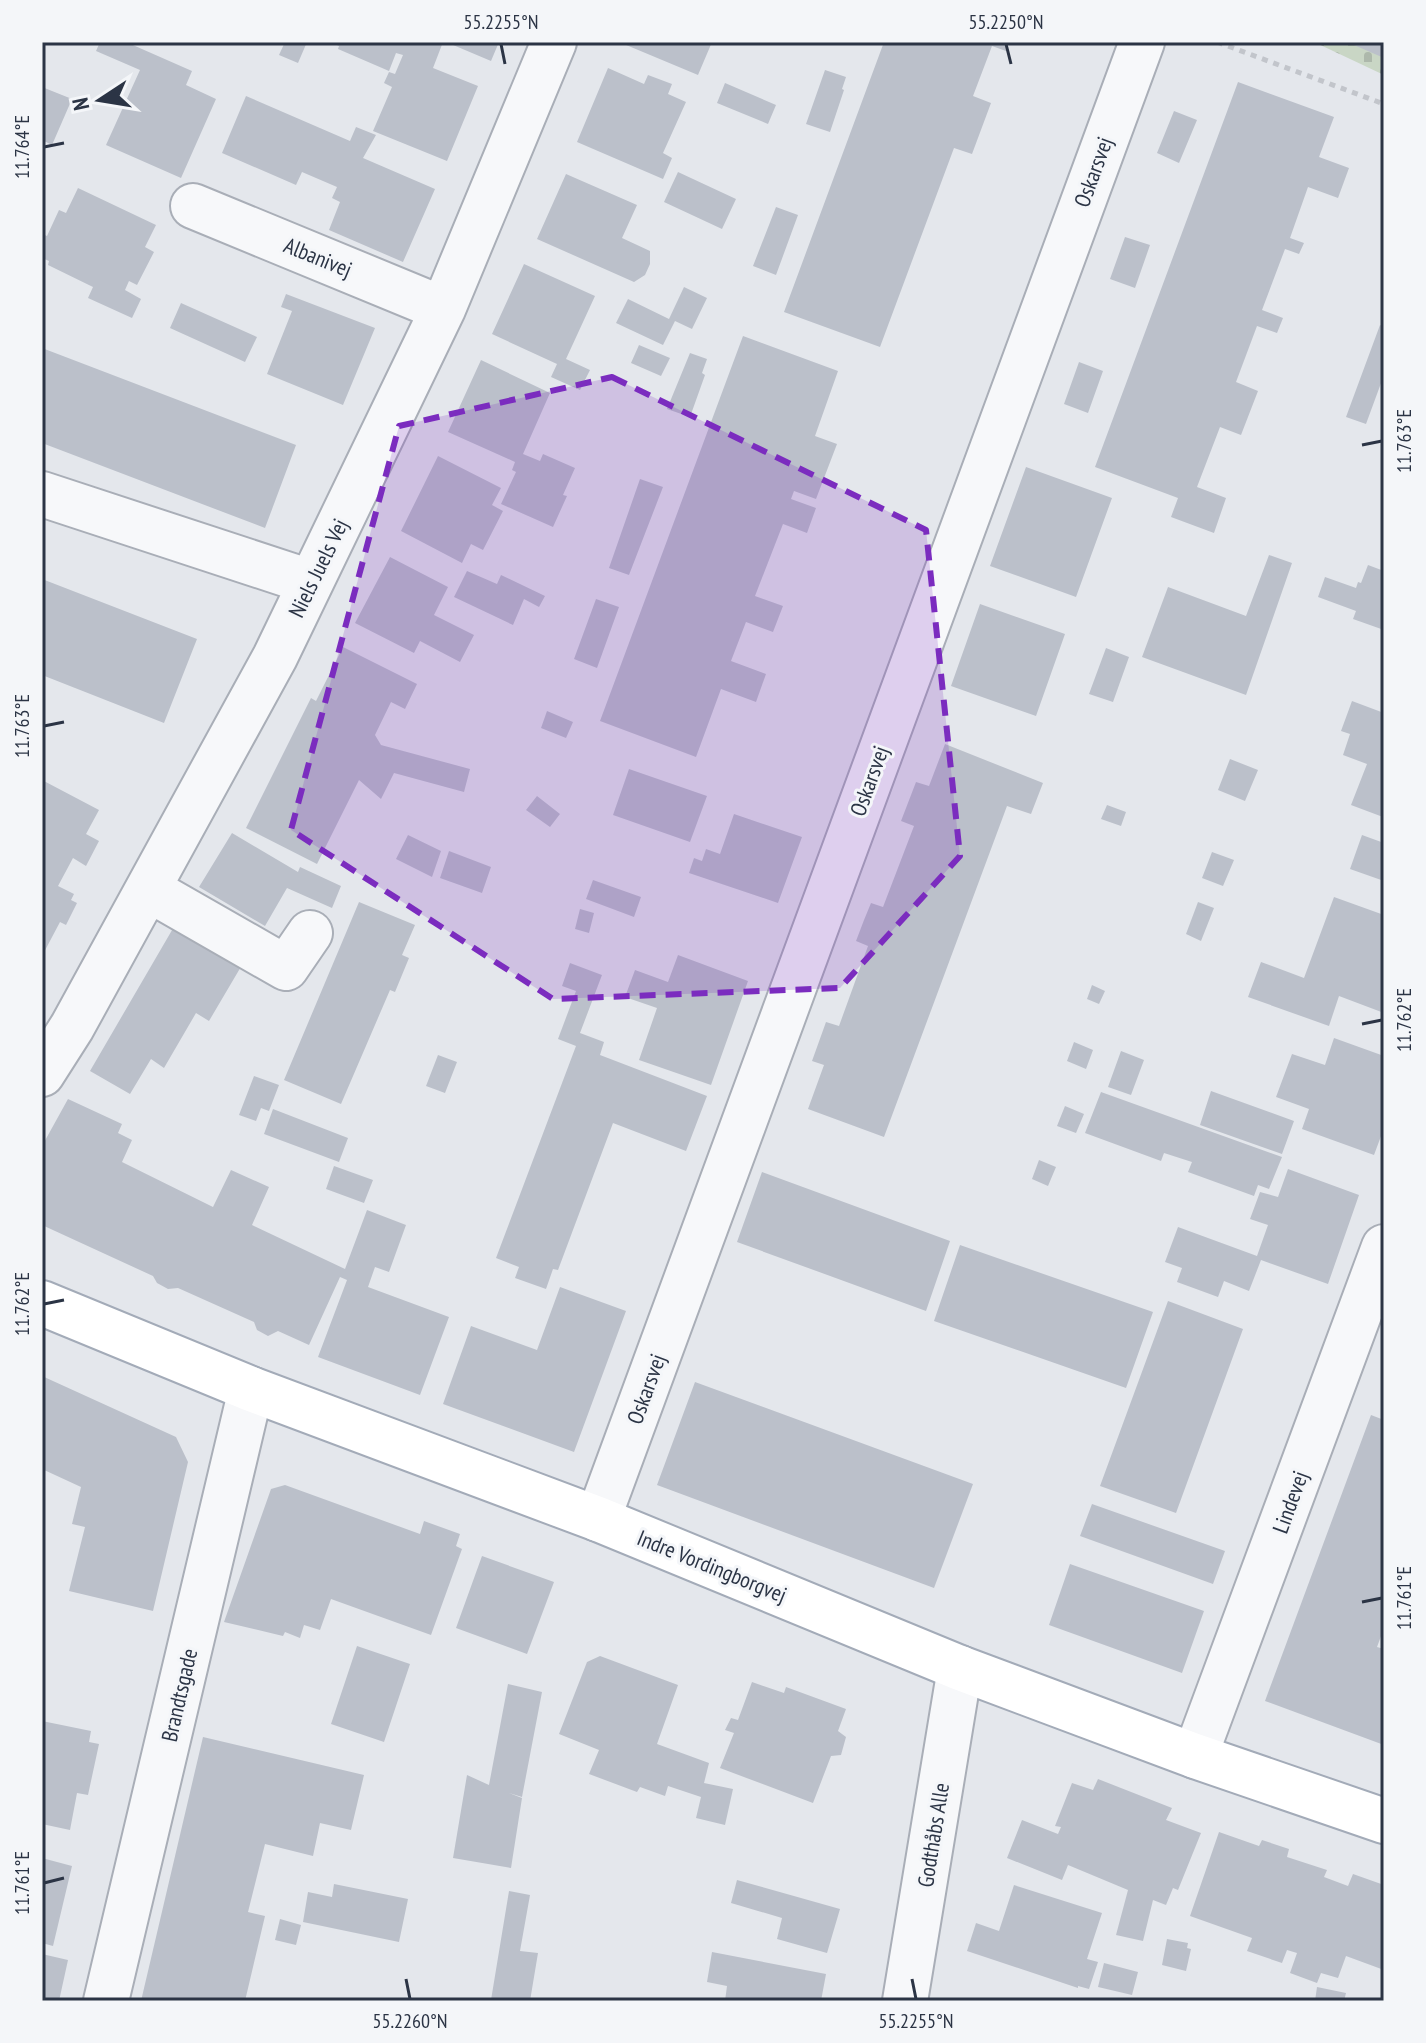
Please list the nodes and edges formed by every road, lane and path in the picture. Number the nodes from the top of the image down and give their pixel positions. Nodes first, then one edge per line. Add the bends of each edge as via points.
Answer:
1 (554, 42) edge
2 (1142, 42) edge
3 (1217, 42) edge
4 (1384, 104) edge
5 (193, 206) dead end
6 (443, 309) junction
7 (42, 494) edge
8 (310, 582) junction
9 (148, 889) junction
10 (310, 933) dead end
11 (42, 1074) edge
12 (1384, 1247) edge
13 (42, 1303) edge
14 (251, 1389) junction
15 (598, 1519) junction
16 (960, 1668) junction
17 (1195, 1756) junction
18 (1384, 1821) edge
19 (106, 2001) edge
20 (905, 2001) edge

1 - 6 street, Niels Juels Vej
2 - 15 street, Oskarsvej
3 - 4 path
5 - 6 street, Albanivej
6 - 8 street, Niels Juels Vej
7 - 8 street
8 - 9 street, Niels Juels Vej via 275,657
9 - 10 street via 286,968
9 - 11 street, Niels Juels Vej
12 - 17 street, Lindevej
13 - 14 main road, Indre Vordingborgvej
14 - 15 main road, Indre Vordingborgvej
14 - 19 street, Brandtsgade
15 - 16 main road, Indre Vordingborgvej
16 - 17 main road, Indre Vordingborgvej
16 - 20 street, Godthåbs Alle
17 - 18 main road, Indre Vordingborgvej

